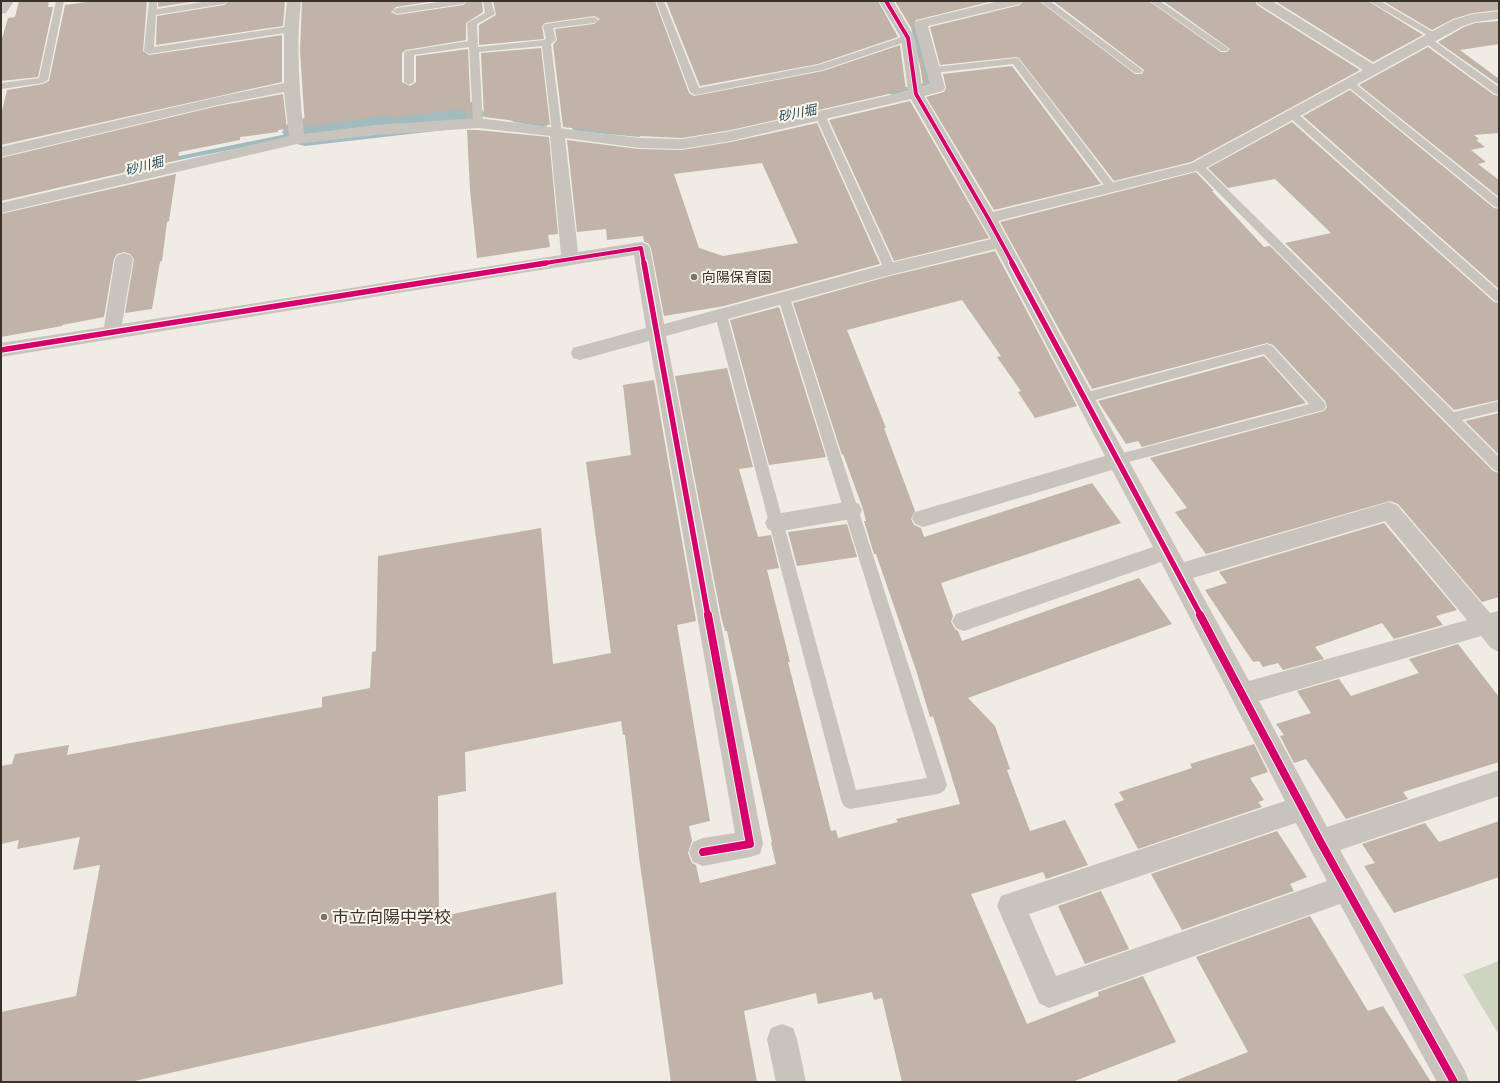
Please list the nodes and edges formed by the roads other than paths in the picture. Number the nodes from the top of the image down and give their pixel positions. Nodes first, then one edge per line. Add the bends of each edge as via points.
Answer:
1 (7, 1) edge
2 (60, 1) edge
3 (152, 1) edge
4 (224, 1) edge
5 (294, 1) edge
6 (463, 1) edge
7 (487, 1) edge
8 (660, 1) edge
9 (886, 1) edge
10 (1015, 1) edge
11 (1044, 1) edge
12 (1154, 1) edge
13 (1263, 1) edge
14 (1373, 1) edge
15 (1, 10) edge
16 (1496, 10) edge
17 (397, 11) dead end
18 (151, 13) junction
19 (594, 20) dead end
20 (291, 29) junction
21 (908, 38) junction
22 (1431, 38) junction
23 (546, 43) junction
24 (474, 47) junction
25 (1224, 49) dead end
26 (934, 70) junction
27 (1374, 70) junction
28 (1138, 72) dead end
29 (409, 82) dead end
30 (1349, 83) junction
31 (1, 86) edge
32 (291, 86) junction
33 (916, 88) junction
34 (1499, 92) edge
35 (1292, 114) junction
36 (820, 115) junction
37 (478, 123) junction
38 (557, 133) junction
39 (297, 139) junction
40 (1, 152) edge
41 (1198, 166) junction
42 (1111, 187) junction
43 (1499, 205) edge
44 (1, 208) edge
45 (988, 218) junction
46 (1000, 242) junction
47 (124, 259) dead end
48 (570, 259) junction
49 (890, 269) junction
50 (784, 298) junction
51 (1499, 298) edge
52 (721, 315) junction
53 (112, 332) junction
54 (656, 333) junction
55 (1, 350) edge
56 (580, 353) dead end
57 (1084, 398) junction
58 (1499, 406) edge
59 (1451, 418) junction
60 (1117, 460) junction
61 (1499, 466) edge
62 (851, 510) junction
63 (923, 518) dead end
64 (776, 523) junction
65 (1167, 551) junction
66 (1178, 572) junction
67 (964, 621) dead end
68 (1495, 629) edge
69 (1243, 694) junction
70 (1499, 783) edge
71 (1303, 808) junction
72 (1321, 843) junction
73 (703, 852) dead end
74 (1346, 888) junction
75 (782, 1039) dead end
76 (791, 1082) edge
77 (1454, 1082) edge

1 - 15 street
2 - 31 lane via 43,80
3 - 18 lane
4 - 18 lane
5 - 20 street
6 - 17 lane
7 - 24 lane via 490,14 472,23
8 - 21 lane via 695,92 820,68
9 - 21 street
10 - 26 street via 921,24
11 - 28 lane
12 - 25 lane
13 - 27 street
14 - 22 lane
16 - 22 street via 1458,23
18 - 20 lane via 149,51
19 - 23 lane via 548,26 551,40
20 - 32 street
21 - 33 street
22 - 27 street
22 - 34 lane
23 - 24 lane
23 - 38 lane
24 - 29 lane via 409,52
24 - 37 lane
26 - 33 street via 938,88
26 - 42 lane via 1016,61
27 - 30 street
30 - 35 street
30 - 43 lane
32 - 39 street
32 - 40 street
33 - 36 street
33 - 45 street
35 - 41 street
35 - 51 lane
36 - 38 street via 731,136 682,144 639,143
36 - 49 lane
37 - 38 street
37 - 39 street via 376,130
38 - 48 street
39 - 44 street
41 - 42 street
41 - 59 lane
42 - 45 street
45 - 46 street
46 - 49 street
46 - 57 street
47 - 53 street
48 - 53 street
48 - 54 street via 641,248
49 - 50 street
50 - 52 street
50 - 62 lane
52 - 54 street
52 - 64 lane
53 - 55 street
54 - 56 street
54 - 73 street via 750,844
57 - 60 street
57 - 60 lane via 1267,349 1319,406
58 - 59 lane
59 - 61 lane
60 - 63 street
60 - 65 street
62 - 64 street
62 - 64 lane via 938,785 850,800
65 - 66 street
65 - 67 street
66 - 68 street via 1389,511
66 - 69 street
68 - 69 street
69 - 71 street
70 - 72 street
71 - 72 street
71 - 74 street via 1011,906 1049,993
72 - 74 street
74 - 77 street
75 - 76 street

